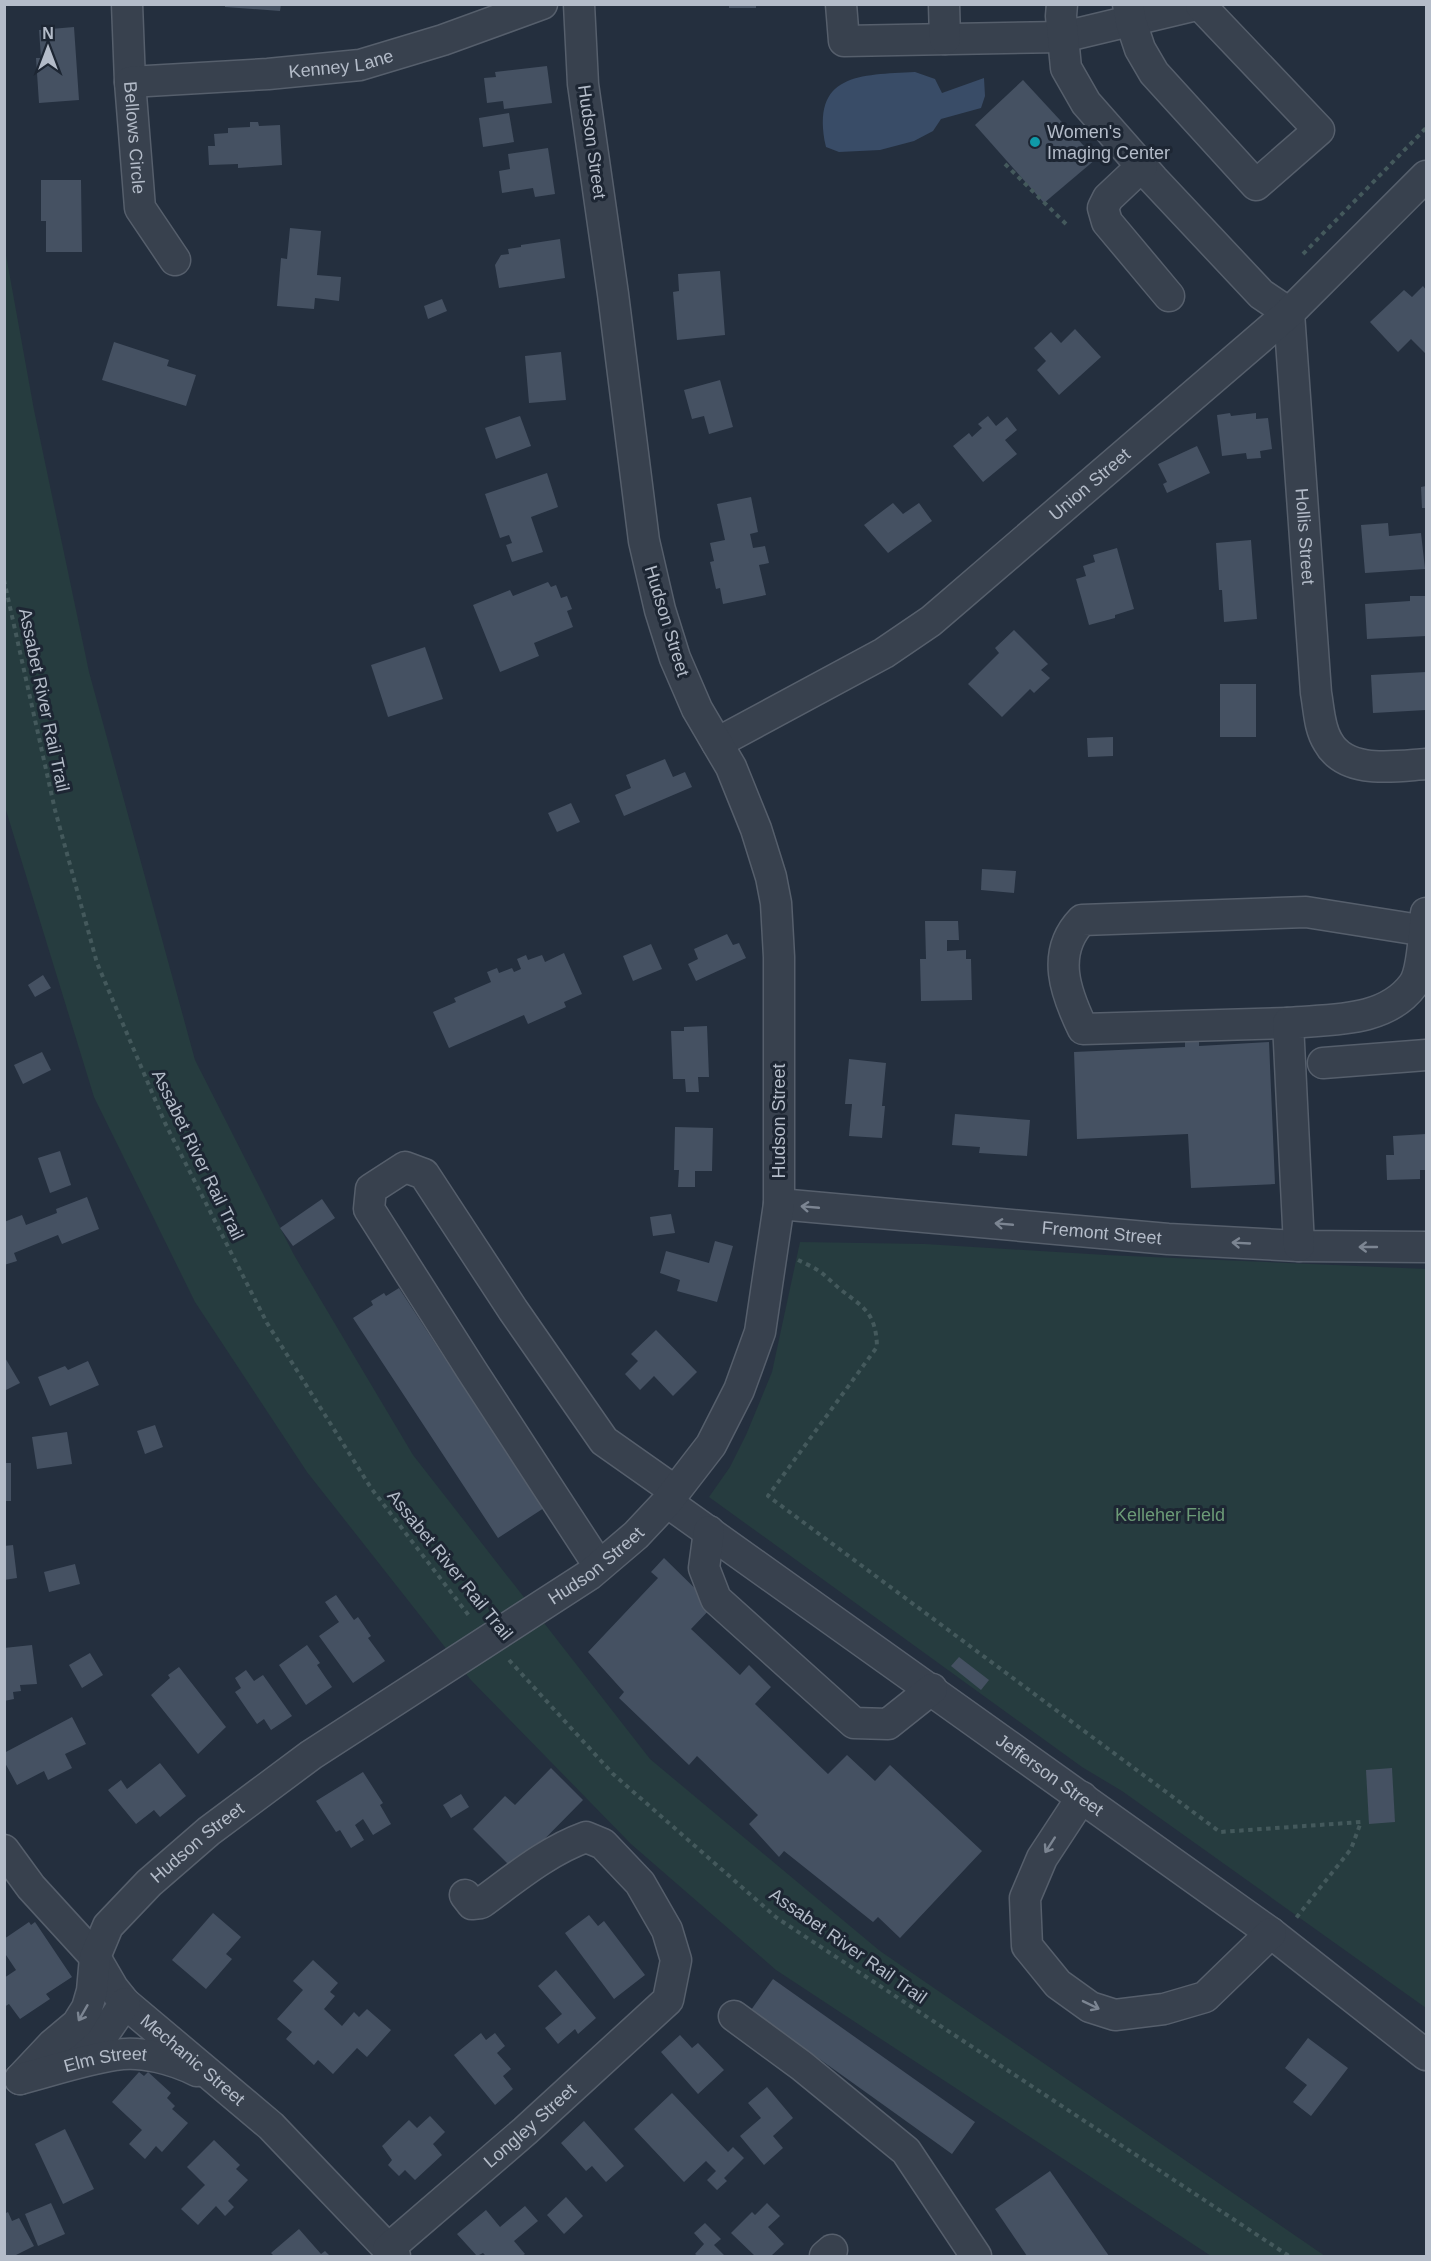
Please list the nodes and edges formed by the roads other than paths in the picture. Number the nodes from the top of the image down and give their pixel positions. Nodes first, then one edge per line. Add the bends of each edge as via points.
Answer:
1 (127, 4) edge
2 (542, 4) edge
3 (579, 4) edge
4 (841, 4) edge
5 (944, 4) edge
6 (1062, 4) edge
7 (1201, 5) edge
8 (1130, 13) edge
9 (1063, 38) junction
10 (945, 39) junction
11 (130, 82) junction
12 (1142, 166) junction
13 (1426, 176) edge
14 (175, 260) dead end
15 (1169, 296) dead end
16 (1289, 313) junction
17 (717, 743) junction
18 (1426, 764) edge
19 (1426, 925) edge
20 (1288, 1023) junction
21 (1426, 1055) edge
22 (1323, 1063) dead end
23 (778, 1204) junction
24 (1299, 1246) junction
25 (1426, 1247) edge
26 (671, 1496) junction
27 (709, 1531) junction
28 (599, 1566) junction
29 (932, 1689) junction
30 (1082, 1797) junction
31 (4, 1851) edge
32 (465, 1895) dead end
33 (1275, 1937) junction
34 (95, 1957) junction
35 (125, 2003) junction
36 (734, 2016) dead end
37 (1426, 2055) edge
38 (12, 2083) edge
39 (224, 2086) junction
40 (392, 2253) edge
41 (976, 2256) edge

1 - 11 street, Bellows Circle
2 - 11 street, Kenney Lane via 360,65
3 - 17 street, Hudson Street via 583,84 644,541 675,658
4 - 10 street via 844,41
5 - 10 street
6 - 9 street
7 - 8 street
7 - 8 street via 1319,130 1256,185 1154,73 1140,49
8 - 9 street
9 - 10 street
9 - 12 street via 1066,68 1086,103
11 - 14 street, Bellows Circle via 140,208
12 - 15 street via 1108,198 1103,208 1107,222
12 - 16 street via 1261,294
13 - 16 street, Union Street
16 - 17 street, Union Street via 931,621 884,653
16 - 18 street, Hollis Street via 1316,693 1322,727 1338,755 1358,765
17 - 23 street, Hudson Street via 756,829 776,903
19 - 20 street via 1414,985 1395,1001 1370,1015
19 - 20 street via 1306,912 1082,920 1072,930 1063,965 1064,982 1083,1029
20 - 24 street
21 - 22 street
24 -> 23 street, Fremont Street via 1168,1239
23 - 26 street, Hudson Street via 757,1342 739,1390 711,1445
25 -> 24 street, Fremont Street
26 - 27 street, Jefferson Street
26 - 28 street, Hudson Street via 636,1535
26 - 28 street, Jefferson Street via 604,1441 424,1174 405,1167 371,1189 369,1209
27 - 29 street, Jefferson Street
27 - 29 street via 704,1568 716,1599 854,1723 888,1724
28 - 34 street, Hudson Street via 311,1755 209,1831 149,1883 108,1926
29 - 30 street, Jefferson Street
30 - 33 street, Jefferson Street
30 -> 33 street via 1042,1858 1025,1898 1027,1946 1058,1984 1090,2007 1114,2015 1164,2009 1205,1997
31 - 34 street, Mechanic Street
32 - 40 street, Longley Street via 472,1904 481,1903 575,1840 586,1837 603,1844 640,1883 667,1930 676,1960 668,2000
33 - 37 street, Jefferson Street
34 - 35 street, Mechanic Street
34 -> 38 street, Elm Street via 92,1991 77,2024
35 - 38 street, Elm Street via 99,2041 75,2056
35 - 39 street, Mechanic Street
36 - 41 street via 906,2151
38 - 39 street, Elm Street via 117,2054 183,2064
39 - 40 street, Mechanic Street via 271,2126

